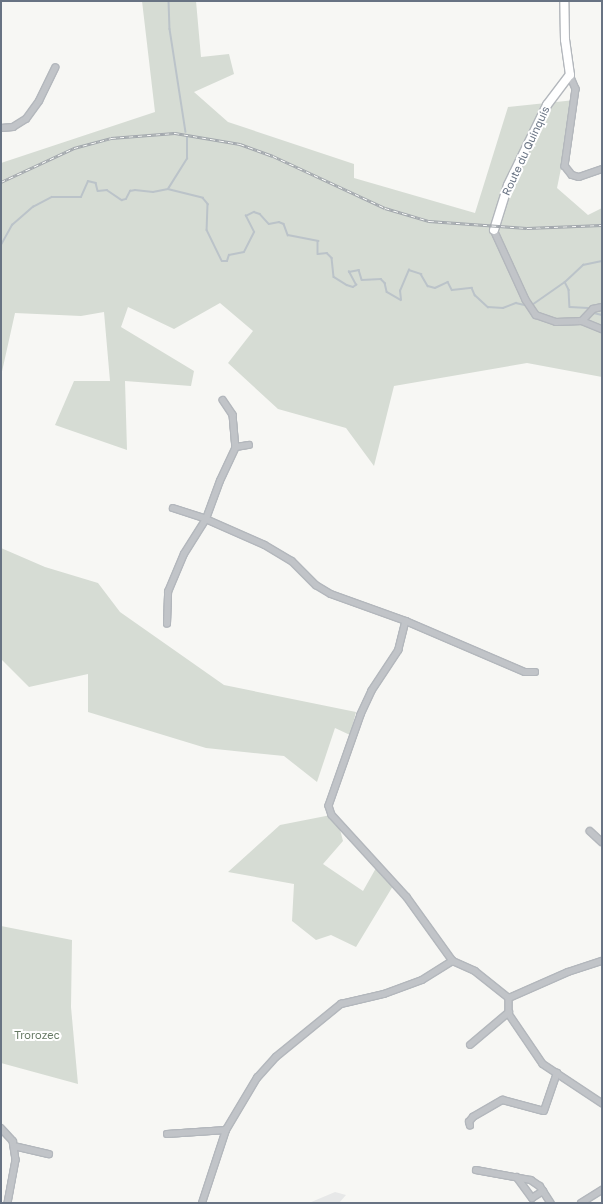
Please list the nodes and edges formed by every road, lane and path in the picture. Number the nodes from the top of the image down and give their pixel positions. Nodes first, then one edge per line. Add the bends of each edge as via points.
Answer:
1 (564, 1) edge
2 (55, 68) dead end
3 (570, 75) junction
4 (1, 128) edge
5 (602, 169) edge
6 (494, 230) joint
7 (602, 307) edge
8 (582, 321) junction
9 (602, 329) edge
10 (224, 400) dead end
11 (249, 445) dead end
12 (236, 447) junction
13 (173, 508) dead end
14 (206, 519) junction
15 (406, 621) junction
16 (167, 624) dead end
17 (535, 672) dead end
18 (590, 830) dead end
19 (602, 842) edge
20 (453, 961) junction
21 (602, 961) edge
22 (509, 998) junction
23 (509, 1012) junction
24 (470, 1045) dead end
25 (557, 1073) junction
26 (602, 1103) edge
27 (470, 1126) dead end
28 (1, 1128) edge
29 (226, 1130) junction
30 (167, 1134) dead end
31 (14, 1146) junction
32 (49, 1154) dead end
33 (476, 1170) dead end
34 (517, 1177) junction
35 (602, 1190) edge
36 (544, 1191) junction
37 (8, 1203) edge
38 (202, 1203) edge
39 (551, 1203) edge
40 (581, 1203) edge

1 - 3 street via 565,40
2 - 4 street via 39,101 26,119 13,127
3 - 5 street via 576,89 565,166 572,175 579,177
3 - 6 street, Route du Quinquis via 547,105 508,185
6 - 8 street, Route du Quinquis via 531,309 542,318 556,322
7 - 8 street via 593,309
8 - 9 street
10 - 12 street via 233,415
11 - 12 street
12 - 14 street
13 - 14 street
14 - 15 street via 287,558 331,594
14 - 16 street via 184,554 168,592
15 - 17 street via 525,672
15 - 20 street via 399,650 372,691 360,715 329,806 332,815 407,897
18 - 19 street
20 - 22 street via 475,971
20 - 29 street via 422,980 384,994 355,999 326,1014 265,1068 241,1102
21 - 22 street via 568,972
22 - 23 street
23 - 24 street
23 - 25 street via 534,1052 544,1064
25 - 26 street
25 - 27 street via 544,1110 503,1100 473,1118 469,1122
28 - 31 street via 13,1141
29 - 30 street
29 - 38 street
31 - 32 street
31 - 37 street via 16,1160
33 - 34 street
34 - 36 street via 531,1180
34 - 36 street via 532,1198
35 - 40 street
36 - 39 street

